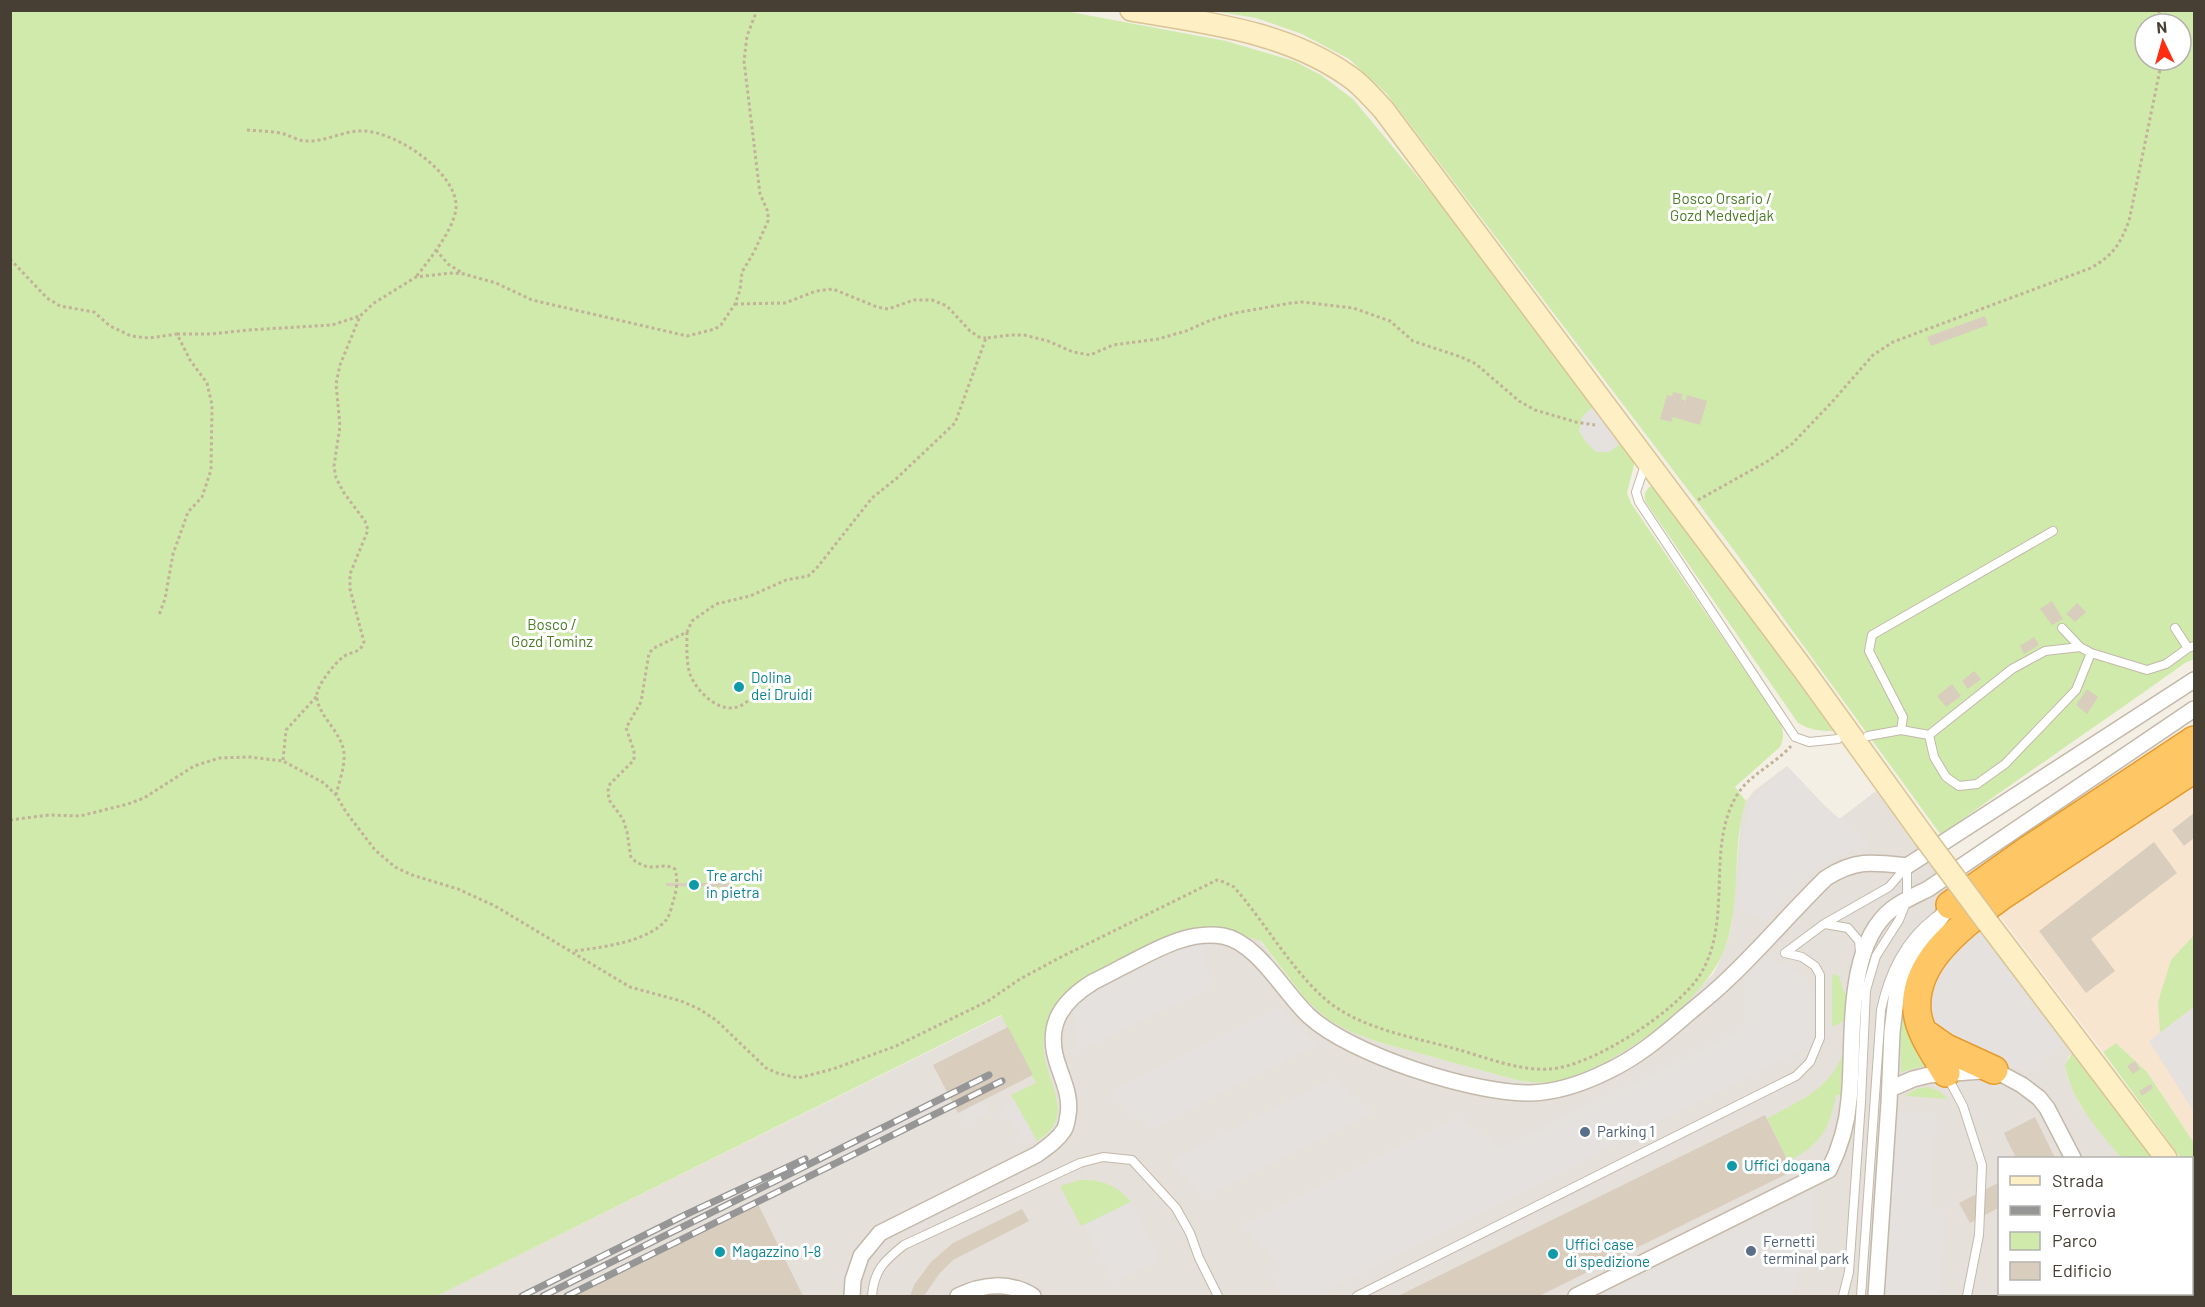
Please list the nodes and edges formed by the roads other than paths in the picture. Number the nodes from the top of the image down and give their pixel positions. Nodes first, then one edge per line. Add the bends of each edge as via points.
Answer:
1 (1131, 10) edge
2 (1647, 460) junction
3 (2053, 531) dead end
4 (2062, 628) dead end
5 (2175, 628) dead end
6 (2080, 647) junction
7 (2191, 647) edge
8 (2091, 653) junction
9 (2194, 680) edge
10 (2194, 709) edge
11 (1901, 730) junction
12 (1929, 735) junction
13 (1868, 736) dead end
14 (1838, 740) dead end
15 (2194, 740) edge
16 (2194, 769) edge
17 (1907, 866) junction
18 (1907, 900) junction
19 (1950, 905) junction
20 (1824, 924) junction
21 (1861, 960) junction
22 (1924, 1033) junction
23 (1994, 1070) junction
24 (1946, 1073) junction
25 (1890, 1089) junction
26 (2072, 1157) edge
27 (2165, 1157) edge
28 (852, 1296) edge
29 (873, 1296) edge
30 (958, 1296) edge
31 (1033, 1296) edge
32 (1218, 1296) edge
33 (1357, 1296) edge
34 (1576, 1296) edge
35 (1843, 1296) edge
36 (1862, 1296) edge
37 (1876, 1296) edge
38 (1967, 1296) edge

1 - 2 street via 1265,37 1294,46 1351,78 1383,109 1412,146
2 - 14 lane via 1636,492 1639,502 1689,581 1796,737 1809,742
2 - 27 street, bridge
3 - 11 lane via 1872,635 1869,651 1903,717
4 - 6 lane
5 - 7 lane
6 - 8 lane
6 - 12 lane via 2045,651 2012,669
7 - 8 lane via 2166,664 2147,670
8 - 12 lane via 2076,690 2005,764 1977,784 1959,786 1946,777 1934,757
9 - 17 street
10 - 18 street
11 - 12 lane
11 - 13 lane
15 - 19 highway
16 - 22 highway via 2000,897 1947,941 1931,962 1918,994 1917,1010
17 - 18 lane
17 - 20 lane via 1889,887
17 - 28 street via 1873,862 1844,867 1826,878 1727,981 1653,1045 1610,1071 1567,1089 1531,1093 1476,1086 1414,1070 1360,1048 1312,1019 1261,961 1227,936 1205,934 1172,943 1094,982 1064,1006 1053,1035 1069,1109 1066,1128 1054,1142 1036,1155 880,1233 861,1256
18 - 21 street via 1878,925
18 - 35 lane via 1876,956 1866,990 1850,1261
19 - 25 street via 1920,943 1903,974 1892,1032
19 - 36 lane via 1911,939 1892,971 1883,999
20 - 21 lane via 1848,928 1859,941
20 - 33 lane via 1785,953 1802,957 1820,975 1820,1038 1810,1062 1796,1076
21 - 34 street via 1856,982 1849,1101 1840,1147 1829,1170
22 - 23 highway
22 - 24 highway
23 - 24 street
23 - 26 street via 2039,1098
24 - 25 street via 1913,1079
24 - 38 lane via 1963,1106 1982,1165 1979,1235
25 - 37 street
29 - 32 lane via 875,1278 886,1260 904,1245 1080,1163 1103,1157 1132,1160 1176,1208
30 - 31 street via 974,1288 998,1285

